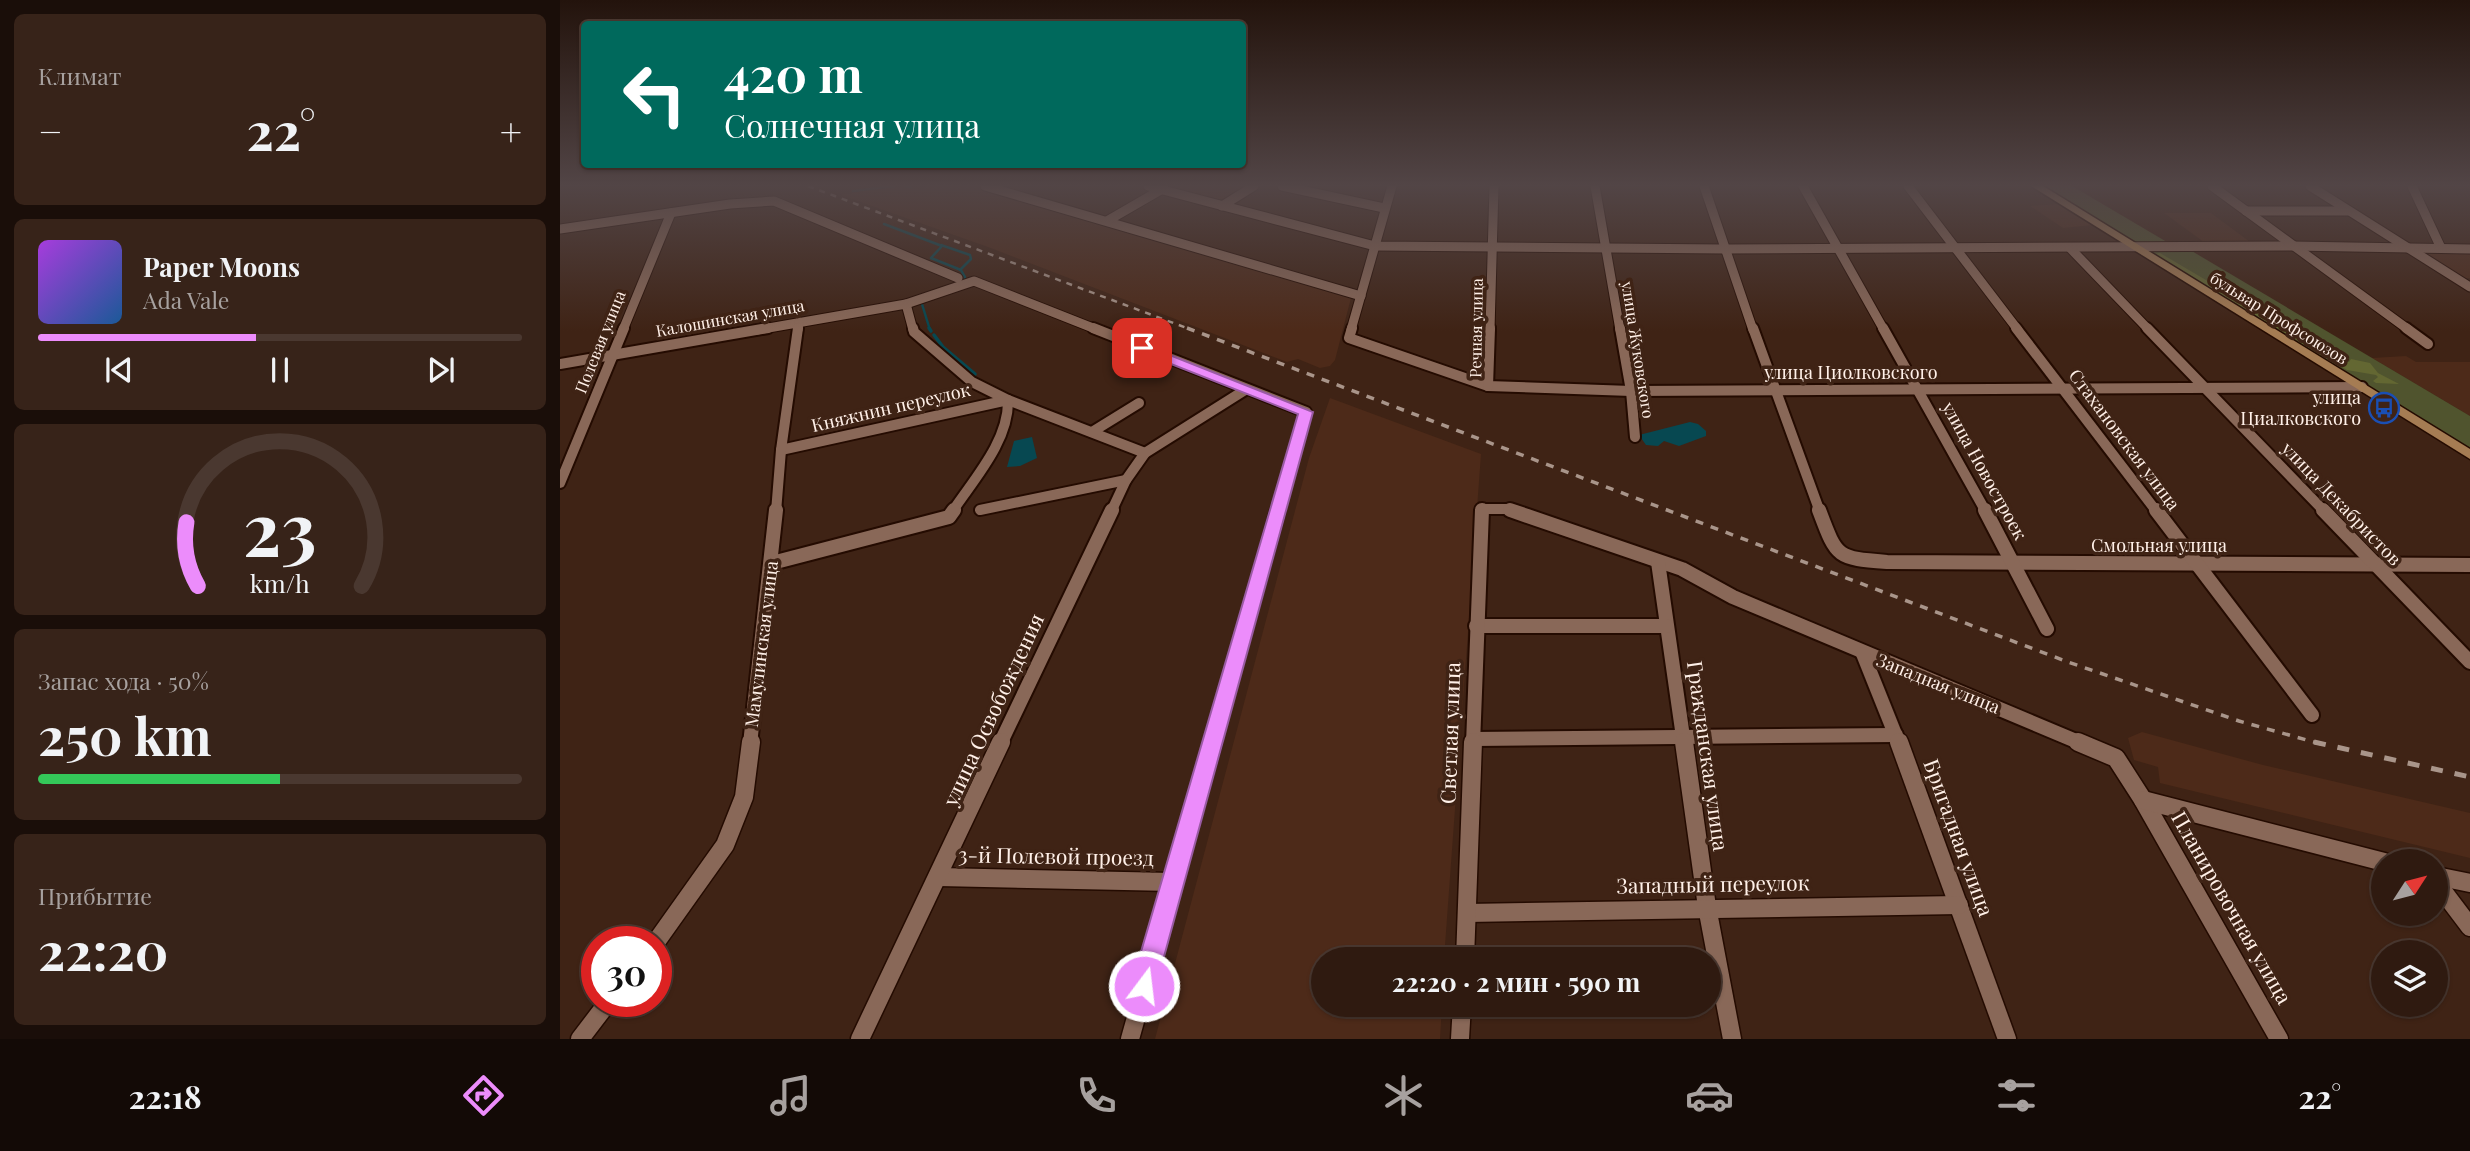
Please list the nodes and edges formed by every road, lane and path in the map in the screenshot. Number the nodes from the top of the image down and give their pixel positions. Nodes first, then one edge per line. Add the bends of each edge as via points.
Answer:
1 (661, 234) edge
2 (854, 234) edge
3 (1153, 234) edge
4 (1331, 234) edge
5 (1378, 234) edge
6 (1492, 234) edge
7 (1603, 234) edge
8 (1719, 234) edge
9 (1831, 234) edge
10 (1944, 234) edge
11 (2114, 234) edge
12 (2277, 234) edge
13 (2385, 234) edge
14 (2435, 234) edge
15 (1375, 246) junction
16 (2292, 246) junction
17 (2404, 246) junction
18 (1838, 247) junction
19 (1954, 248) junction
20 (2070, 248) junction
21 (2136, 248) junction
22 (2441, 248) junction
23 (1492, 249) junction
24 (1605, 249) junction
25 (1724, 249) junction
26 (2470, 249) edge
27 (958, 278) dead end
28 (2468, 284) edge
29 (1361, 296) junction
30 (917, 300) junction
31 (799, 322) junction
32 (1349, 338) joint
33 (2428, 344) dead end
34 (611, 354) junction
35 (560, 365) edge
36 (1488, 386) junction
37 (2362, 387) junction
38 (1245, 390) junction
39 (1774, 390) junction
40 (2064, 390) junction
41 (2205, 390) junction
42 (1631, 391) junction
43 (1918, 391) junction
44 (1008, 400) junction
45 (1139, 403) dead end
46 (1092, 432) junction
47 (1635, 437) dead end
48 (781, 450) junction
49 (1145, 453) junction
50 (2470, 455) edge
51 (1126, 480) junction
52 (560, 483) edge
53 (1482, 509) joint
54 (980, 510) dead end
55 (772, 562) junction
56 (1658, 562) junction
57 (2197, 564) junction
58 (2017, 565) junction
59 (2376, 565) junction
60 (2470, 565) edge
61 (1476, 626) junction
62 (1666, 626) junction
63 (2047, 629) dead end
64 (1863, 654) junction
65 (2470, 662) edge
66 (2312, 715) dead end
67 (1684, 734) junction
68 (1896, 735) junction
69 (1475, 739) junction
70 (2143, 800) junction
71 (2371, 859) edge
72 (939, 877) junction
73 (2448, 878) edge
74 (1172, 881) junction
75 (2470, 883) edge
76 (2448, 899) edge
77 (1959, 905) junction
78 (1707, 907) junction
79 (1467, 913) junction
80 (667, 926) edge
81 (2470, 927) edge
82 (1466, 947) edge
83 (597, 1017) edge
84 (1461, 1017) edge
85 (580, 1039) edge
86 (860, 1039) edge
87 (1130, 1039) edge
88 (1460, 1039) edge
89 (1732, 1039) edge
90 (2007, 1039) edge
91 (2279, 1039) edge

1 - 34 street, Полевая улица
2 - 27 street
3 - 29 street
4 - 15 street
5 - 15 street
6 - 23 street, Речная улица
7 - 24 street, улица Жуковского
8 - 25 street
9 - 18 street, улица Новостроек
10 - 19 street, Стахановская улица
11 - 21 main road, бульвар Профсоюзов
12 - 16 street
13 - 17 street
14 - 22 street
15 - 23 street
15 - 29 street
16 - 17 street
16 - 21 street
16 - 33 street
17 - 22 street
17 - 28 street
18 - 19 street
18 - 25 street
18 - 43 street, улица Новостроек
19 - 20 street
19 - 40 street, Стахановская улица
20 - 21 street
20 - 41 street, улица Декабристов
21 - 37 main road, бульвар Профсоюзов
22 - 26 street
23 - 24 street
23 - 36 street, Речная улица
24 - 25 street
24 - 42 street, улица Жуковского
25 - 39 street
29 - 32 street
30 - 31 street, Калошинская улица
30 - 38 street, Калошинская улица via 980,282
30 - 44 street via 914,332 972,382
31 - 34 street, Калошинская улица
31 - 48 street, Мамулинская улица
32 - 36 street, улица Циолковского
34 - 35 street, Калошинская улица
34 - 52 street, Полевая улица
36 - 42 street, улица Циолковского
37 - 41 street, улица Циолковского
37 - 50 main road, бульвар Профсоюзов
38 - 49 street
38 - 74 street, Калошинская улица via 1306,412
39 - 42 street, улица Циолковского
39 - 43 street, улица Циолковского
39 - 58 street, Смольная улица via 1832,544 1848,559
40 - 41 street, улица Циолковского
40 - 43 street, улица Циолковского
40 - 57 street, Стахановская улица
41 - 59 street, улица Декабристов
42 - 47 street, улица Жуковского
43 - 58 street, улица Новостроек
44 - 46 street
44 - 48 street, Княжнин переулок
44 - 55 street via 1011,410 1003,431 949,517
45 - 46 street
46 - 49 street
48 - 55 street, Мамулинская улица
49 - 51 street, улица Освобождения
51 - 54 street
51 - 72 street, улица Освобождения
53 - 56 street, Западная улица via 1507,509
53 - 61 street, Светлая улица
55 - 80 street, Мамулинская улица via 744,797 725,845
56 - 62 street, Гражданская улица
56 - 64 street, Западная улица
57 - 58 street, Смольная улица
57 - 59 street, Смольная улица
57 - 66 street, Стахановская улица
58 - 63 street, улица Новостроек
59 - 60 street, Смольная улица
59 - 65 street, улица Декабристов
61 - 62 street
61 - 69 street, Светлая улица
62 - 67 street, Гражданская улица
64 - 68 street, Бригадная улица
64 - 70 street, Западная улица via 2116,758
67 - 68 street
67 - 69 street
67 - 78 street, Гражданская улица
68 - 77 street, Бригадная улица
69 - 79 street, Светлая улица
70 - 71 street
70 - 91 street, Планировочная улица
72 - 74 street, 3-й Полевой проезд
72 - 86 street, улица Освобождения
73 - 75 street
74 - 87 street
76 - 81 street
77 - 78 street, Западный переулок
77 - 90 street, Бригадная улица
78 - 79 street, Западный переулок
78 - 89 street, Гражданская улица
79 - 82 street, Светлая улица
83 - 85 street
84 - 88 street

